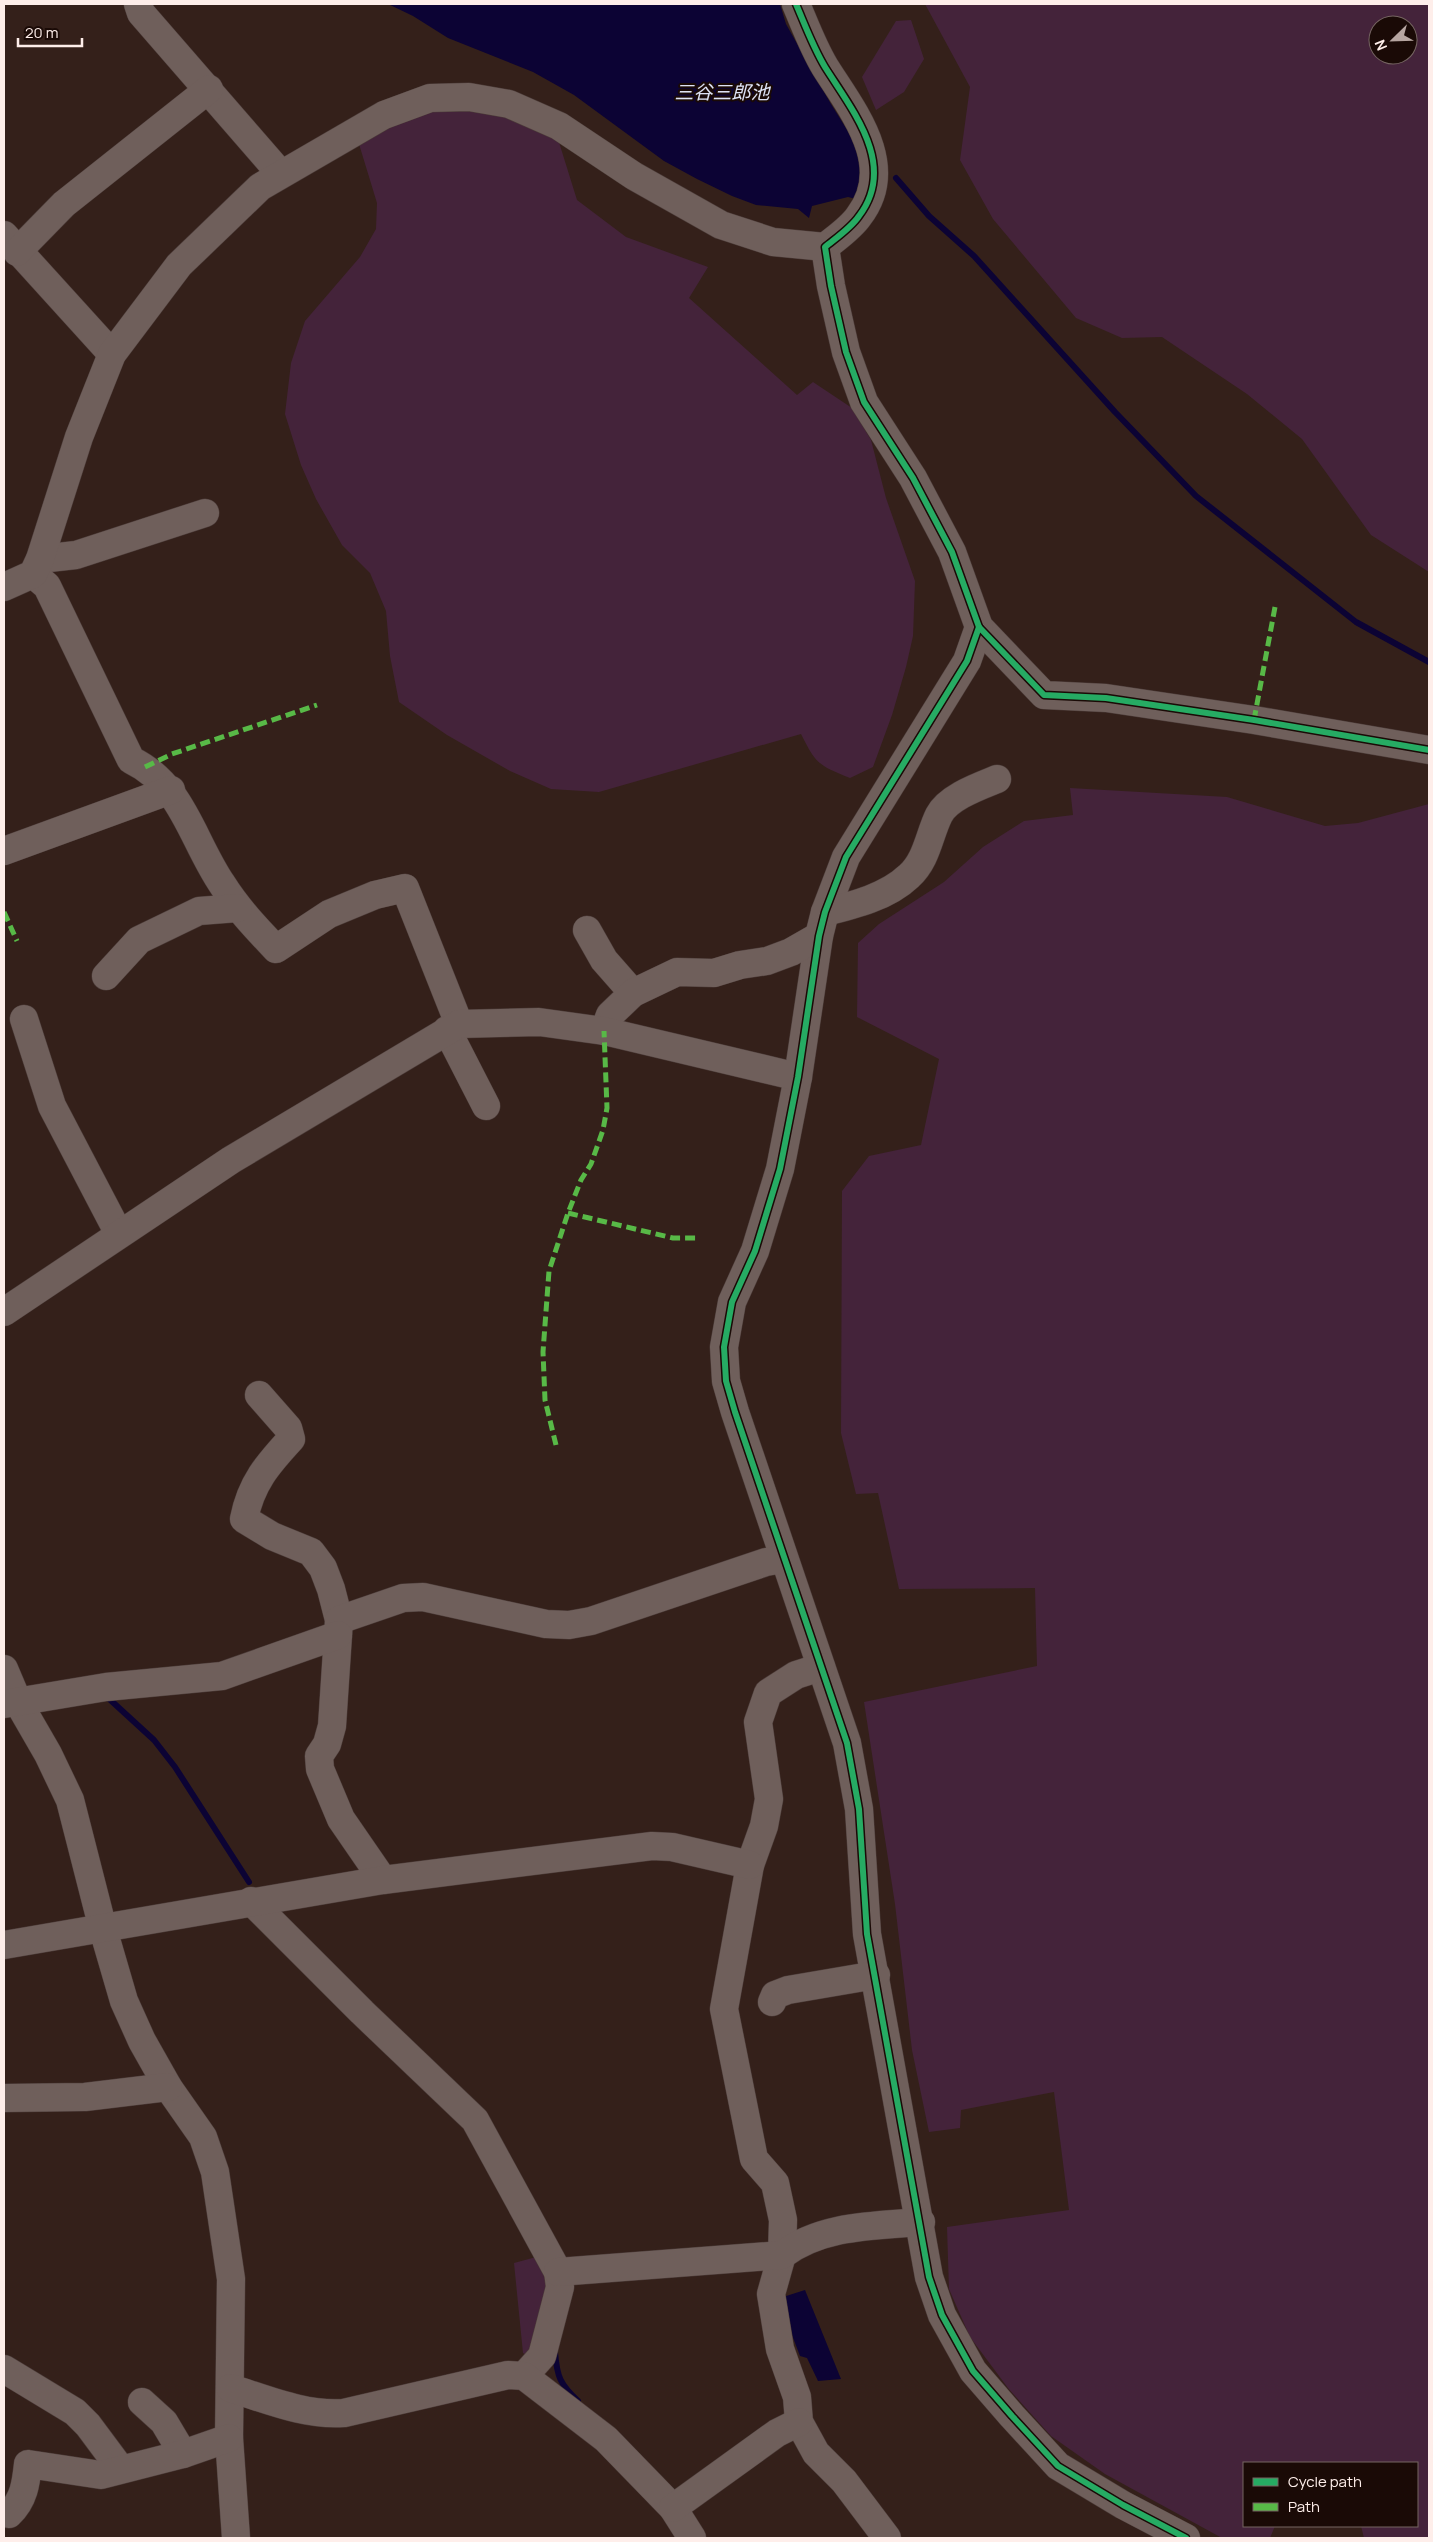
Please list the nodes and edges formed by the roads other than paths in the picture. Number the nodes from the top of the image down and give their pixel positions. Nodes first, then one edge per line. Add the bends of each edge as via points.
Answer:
1 (138, 4) edge
2 (796, 4) edge
3 (209, 90) junction
4 (280, 174) junction
5 (10, 243) edge
6 (825, 247) junction
7 (112, 354) junction
8 (205, 513) dead end
9 (37, 567) junction
10 (4, 587) edge
11 (979, 627) junction
12 (1429, 750) edge
13 (997, 779) dead end
14 (171, 790) junction
15 (4, 851) edge
16 (238, 908) junction
17 (822, 924) junction
18 (587, 930) dead end
19 (106, 976) dead end
20 (633, 993) junction
21 (24, 1019) dead end
22 (453, 1027) junction
23 (604, 1031) junction
24 (798, 1077) junction
25 (486, 1106) dead end
26 (119, 1234) junction
27 (4, 1312) edge
28 (259, 1395) dead end
29 (784, 1559) junction
30 (338, 1627) junction
31 (821, 1667) junction
32 (4, 1669) edge
33 (11, 1703) edge
34 (750, 1865) junction
35 (383, 1880) junction
36 (251, 1901) junction
37 (103, 1929) junction
38 (4, 1945) edge
39 (876, 1974) junction
40 (772, 2002) dead end
41 (168, 2087) junction
42 (4, 2098) edge
43 (920, 2222) junction
44 (782, 2255) junction
45 (558, 2272) junction
46 (4, 2369) edge
47 (524, 2376) junction
48 (230, 2388) junction
49 (142, 2402) dead end
50 (799, 2422) junction
51 (229, 2438) junction
52 (183, 2454) junction
53 (120, 2468) junction
54 (678, 2504) junction
55 (10, 2514) dead end
56 (236, 2538) edge
57 (692, 2538) edge
58 (887, 2538) edge
59 (1186, 2538) edge

1 - 3 street via 141,13
2 - 6 street via 824,66 857,115 873,159 873,188 868,203 859,217
3 - 4 street
3 - 5 street
4 - 6 street via 384,116 430,98 469,97 509,104 559,126 634,176 721,226 773,242
4 - 7 street via 260,187 179,265
5 - 7 street
6 - 11 street via 830,286 846,352 864,402 914,478 952,552
7 - 9 street via 82,428
8 - 9 street
9 - 10 street
9 - 14 street via 131,760 145,767
11 - 12 street via 1044,695 1116,700
11 - 17 street via 967,661 846,857
13 - 17 street via 959,796 940,813 929,846 911,876
14 - 15 street
14 - 16 street via 220,883
16 - 19 street via 199,911 138,940
16 - 22 street via 276,949 329,914 375,895 405,888
17 - 20 street via 791,952 767,961 714,973 677,972
17 - 24 street
18 - 20 street via 604,960
20 - 23 street via 610,1015
21 - 26 street via 52,1106
22 - 23 street via 539,1022
22 - 25 street
22 - 26 street via 231,1160
23 - 24 street
24 - 29 street via 780,1168 755,1251 732,1302 724,1347 726,1381
26 - 27 street
28 - 30 street via 288,1428 292,1439 264,1468 247,1504 244,1519 272,1536 311,1552 322,1568
29 - 30 street via 766,1562 591,1621 569,1625 546,1624 423,1597 403,1598
29 - 31 street
30 - 33 street via 222,1676 106,1687
30 - 35 street via 332,1726 327,1744 319,1756 320,1768 341,1819
31 - 34 street via 796,1675 768,1693 758,1722 769,1799 764,1826
31 - 39 street via 847,1743 860,1809 867,1934
32 - 33 street
33 - 37 street via 48,1754 70,1800
34 - 35 street via 672,1846 652,1846
34 - 44 street via 724,2009 754,2159 775,2183 783,2220
35 - 36 street
36 - 37 street
36 - 45 street via 475,2120
37 - 38 street
37 - 41 street via 124,2001
39 - 40 street via 788,1990 775,1995
39 - 43 street
41 - 42 street via 85,2097
41 - 48 street via 203,2138 215,2172 231,2279
43 - 44 street via 828,2232 799,2242
43 - 59 street via 929,2277 942,2315 973,2371 1058,2466
44 - 45 street
44 - 50 street via 771,2294 780,2349 797,2397
45 - 47 street via 560,2287 542,2356
46 - 53 street via 75,2412
47 - 48 street via 508,2375 328,2414
47 - 54 street via 606,2439
48 - 51 street
49 - 52 street via 164,2422
50 - 54 street via 777,2433
50 - 58 street via 816,2453 844,2481
51 - 52 street
51 - 56 street
52 - 53 street
53 - 55 street via 101,2475 28,2464 26,2486
54 - 57 street

